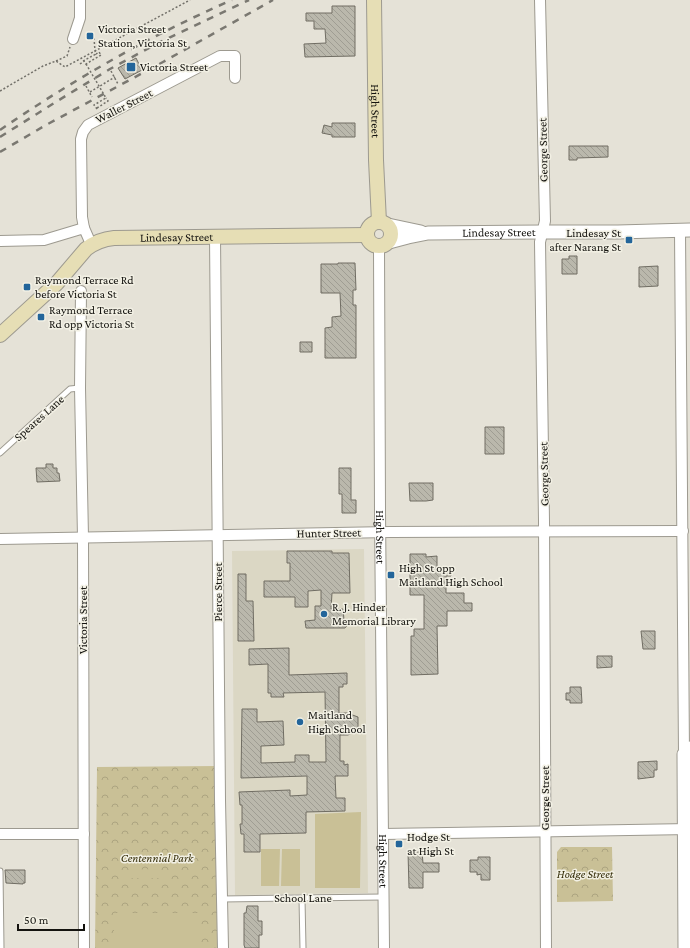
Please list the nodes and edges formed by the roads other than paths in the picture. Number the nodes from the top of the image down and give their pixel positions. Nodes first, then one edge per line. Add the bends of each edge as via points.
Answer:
1 (80, 0) edge
2 (374, 0) edge
3 (540, 0) edge
4 (73, 39) road end
5 (235, 78) dead end
6 (383, 224) junction
7 (84, 228) junction
8 (685, 230) edge
9 (543, 232) junction
10 (428, 233) junction
11 (367, 235) junction
12 (214, 236) junction
13 (0, 241) edge
14 (91, 244) junction
15 (384, 244) junction
16 (81, 291) dead end
17 (0, 336) edge
18 (80, 388) junction
19 (0, 453) edge
20 (544, 531) junction
21 (683, 531) junction
22 (380, 532) junction
23 (218, 535) junction
24 (83, 537) junction
25 (0, 538) edge
26 (683, 676) junction
27 (690, 697) edge
28 (687, 751) edge
29 (687, 829) edge
30 (545, 832) junction
31 (0, 834) edge
32 (84, 834) junction
33 (383, 834) junction
34 (0, 871) edge
35 (383, 897) junction
36 (222, 899) junction
37 (302, 899) junction
38 (1, 948) edge
39 (84, 948) edge
40 (223, 948) edge
41 (303, 948) edge
42 (384, 948) edge
43 (546, 948) edge
44 (685, 948) edge

1 - 4 street via 80,18
2 - 6 main road, High Street via 376,160
3 - 9 street, George Street via 545,221
5 - 7 street, Waller Street via 235,56 220,56 88,125 81,139
6 - 10 street, Lindesay Street
6 - 11 main road via 373,223
6 - 15 main road via 392,234
7 - 13 street via 44,240
7 - 14 street
8 - 9 street, Lindesay Street
8 - 21 street
9 - 10 street, Lindesay Street
9 - 20 street, George Street via 540,242
10 - 15 street, Lindesay Street
11 - 12 main road, Lindesay Street
11 - 15 main road via 371,243
12 - 14 main road, Lindesay Street via 114,238
12 - 23 street, Pierce Street
14 - 17 main road via 57,282
15 - 22 street, High Street
16 - 18 street, Victoria Street
18 - 19 lane, Speares Lane via 70,389
18 - 24 street, Victoria Street
20 - 21 street, Hunter Street
20 - 22 street, Hunter Street
20 - 30 street, George Street
21 - 26 street
22 - 23 street, Hunter Street
22 - 33 street, High Street
23 - 24 street, Hunter Street
23 - 36 street, Pierce Street
24 - 25 street, Hunter Street
24 - 32 street, Victoria Street
26 - 27 street
26 - 28 street
28 - 29 street
29 - 30 street
29 - 44 street
30 - 33 street
30 - 43 street, George Street
31 - 32 street
32 - 39 street, Victoria Street
33 - 35 street, High Street
34 - 38 lane
35 - 37 lane, School Lane
35 - 42 street, High Street
36 - 37 lane, School Lane
36 - 40 street, Pierce Street
37 - 41 lane

